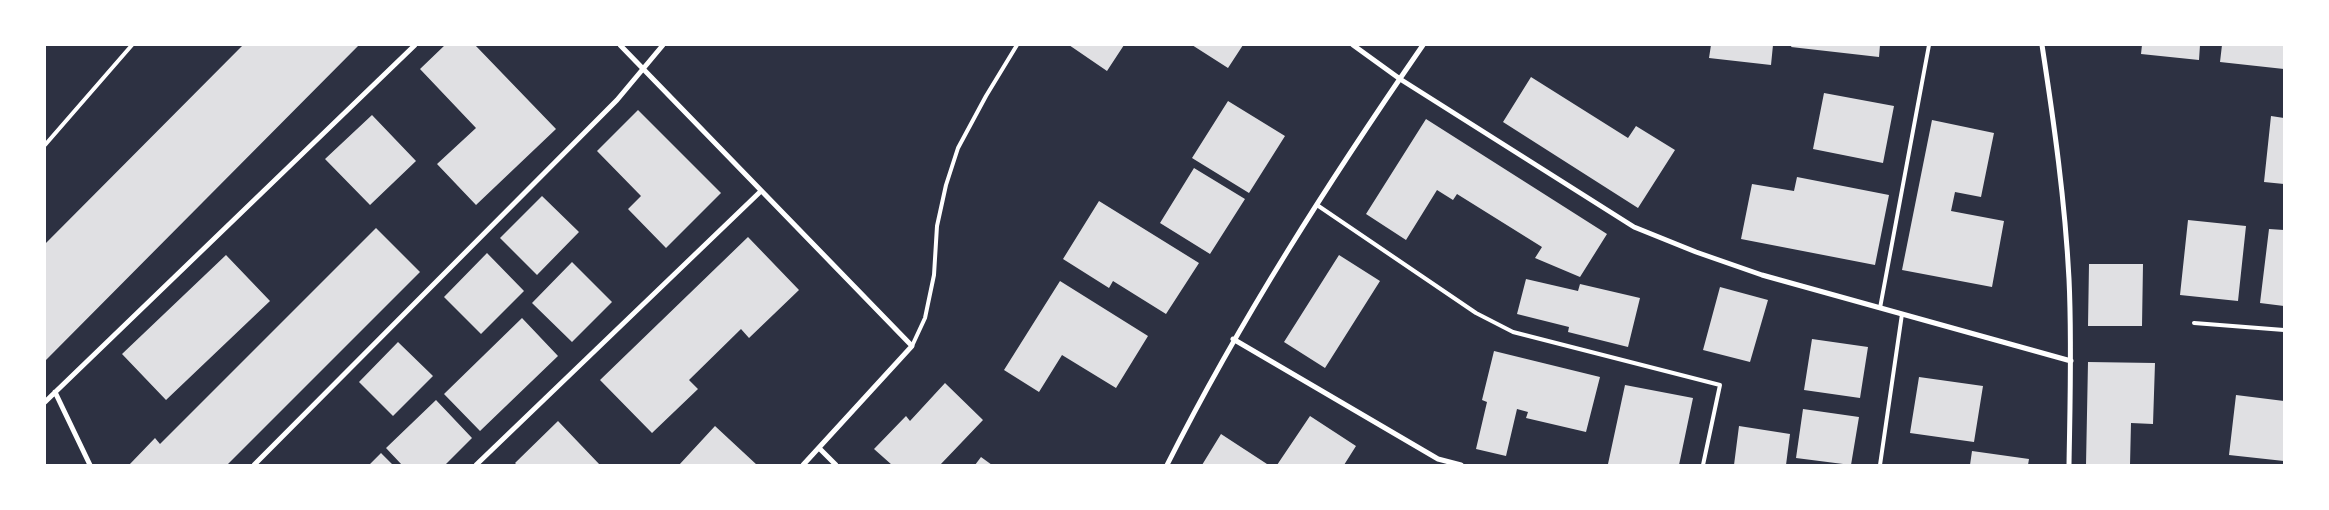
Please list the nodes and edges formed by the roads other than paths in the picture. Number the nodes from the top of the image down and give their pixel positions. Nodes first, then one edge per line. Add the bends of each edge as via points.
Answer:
1 (132, 45) edge
2 (415, 45) edge
3 (620, 45) edge
4 (663, 45) edge
5 (1017, 45) edge
6 (1353, 45) edge
7 (1423, 45) edge
8 (1929, 45) edge
9 (2042, 45) edge
10 (643, 69) junction
11 (1400, 79) junction
12 (45, 145) edge
13 (761, 191) junction
14 (1317, 205) junction
15 (1880, 308) junction
16 (1902, 314) junction
17 (2194, 323) dead end
18 (2284, 330) edge
19 (1234, 339) junction
20 (912, 346) junction
21 (2071, 361) junction
22 (54, 392) junction
23 (45, 402) edge
24 (818, 448) junction
25 (90, 465) edge
26 (254, 465) edge
27 (476, 465) edge
28 (803, 465) edge
29 (836, 465) edge
30 (1167, 465) edge
31 (1461, 465) edge
32 (1703, 465) edge
33 (1880, 465) edge
34 (2070, 465) edge

1 - 12 lane
2 - 22 street
3 - 10 street
4 - 10 street
5 - 20 lane via 958,148 937,226 934,274 925,318
6 - 11 street
7 - 11 street
8 - 15 lane
9 - 21 street via 2062,186
10 - 13 street
10 - 26 street via 617,100
11 - 14 street
11 - 15 street via 1634,227 1762,275
13 - 20 street
13 - 27 street
14 - 19 street
14 - 32 lane via 1476,313 1513,332 1720,385
15 - 16 street
16 - 21 street
16 - 33 lane
17 - 18 lane
19 - 30 street
19 - 31 street via 1438,459
20 - 24 street
21 - 34 street
22 - 23 street
22 - 25 street
24 - 28 street
24 - 29 street

